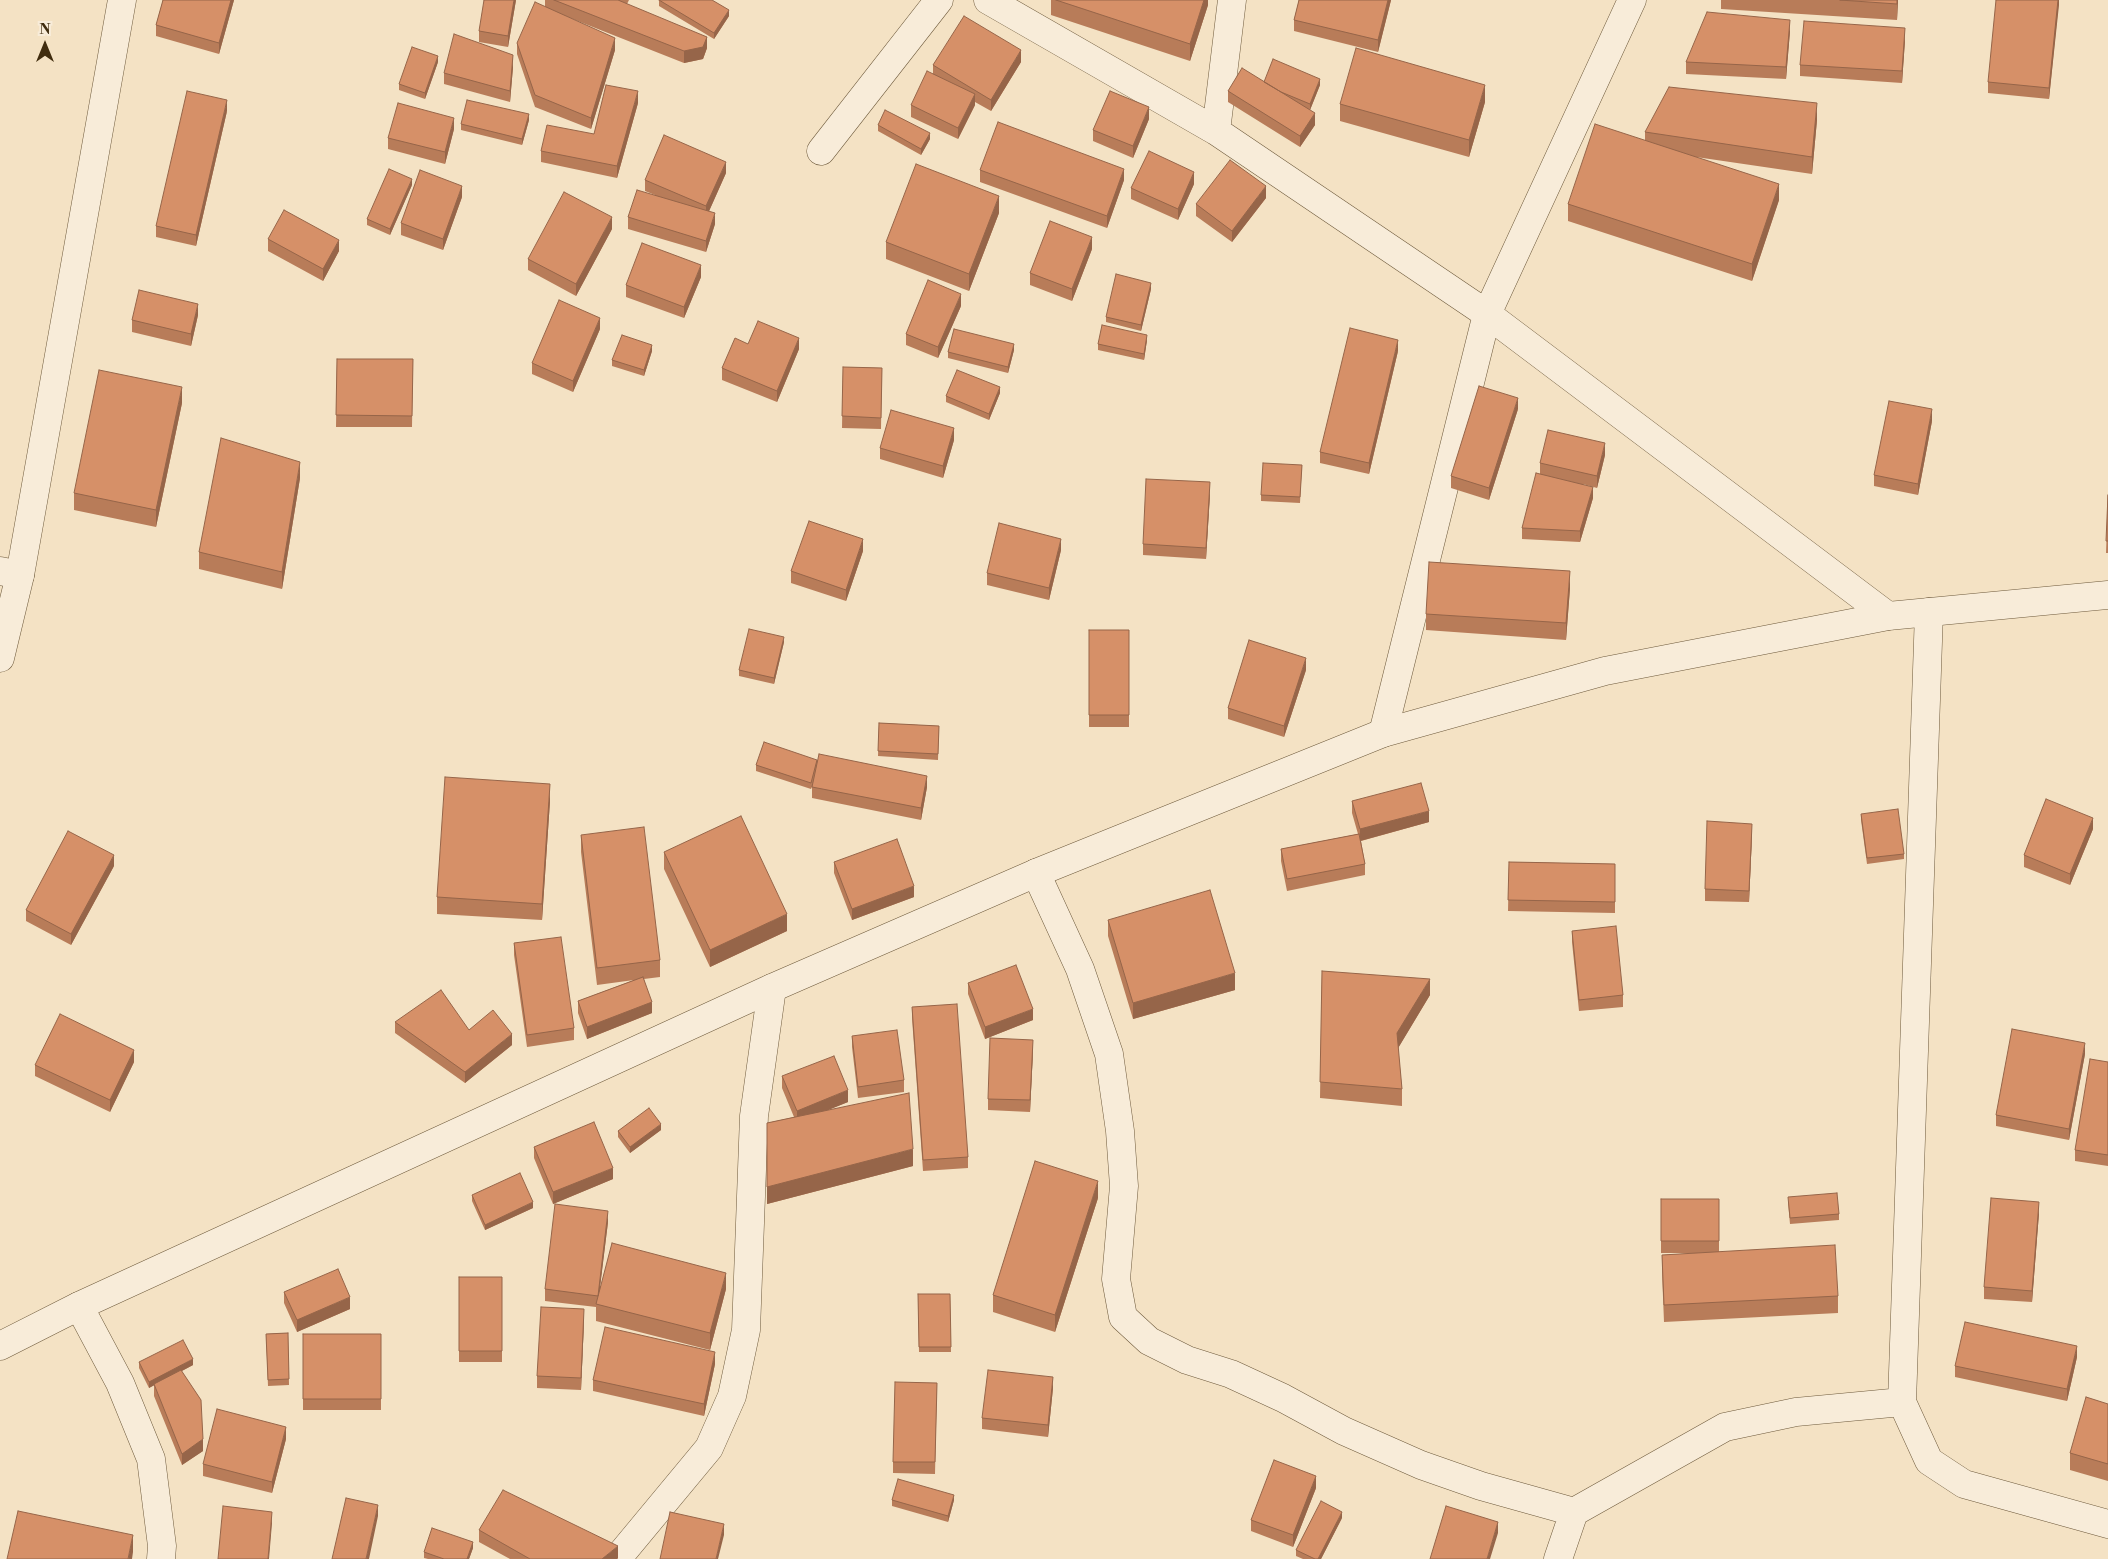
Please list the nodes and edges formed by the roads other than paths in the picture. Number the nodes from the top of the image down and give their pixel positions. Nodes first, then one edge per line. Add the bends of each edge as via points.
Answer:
1 (122, 0) edge
2 (939, 0) edge
3 (988, 0) edge
4 (1232, 0) edge
5 (1632, 0) edge
6 (1216, 131) junction
7 (820, 151) dead end
8 (1487, 314) junction
9 (10, 573) edge
10 (2108, 595) edge
11 (1929, 612) junction
12 (1888, 616) junction
13 (0, 658) edge
14 (1383, 733) junction
15 (1036, 873) junction
16 (772, 988) junction
17 (79, 1306) junction
18 (0, 1346) edge
19 (1902, 1402) junction
20 (1574, 1512) junction
21 (2108, 1524) edge
22 (162, 1559) edge
23 (617, 1559) edge
24 (1558, 1559) edge

1 - 9 street
2 - 7 street
3 - 6 street
4 - 6 street
5 - 8 street
6 - 8 street
8 - 12 street
8 - 14 street
9 - 13 street
10 - 11 street
11 - 12 street
11 - 19 street
12 - 14 street via 1605,671
14 - 15 street
15 - 16 street
15 - 20 street via 1080,969 1109,1054 1124,1186 1116,1280 1123,1317 1149,1340 1187,1360 1232,1374 1344,1432 1481,1486
16 - 17 street
16 - 23 street via 754,1116 746,1330 732,1396 709,1448
17 - 18 street
17 - 22 street via 120,1383 151,1459
19 - 20 street via 1796,1412 1725,1428
19 - 21 street via 1929,1461 1964,1484
20 - 24 street

